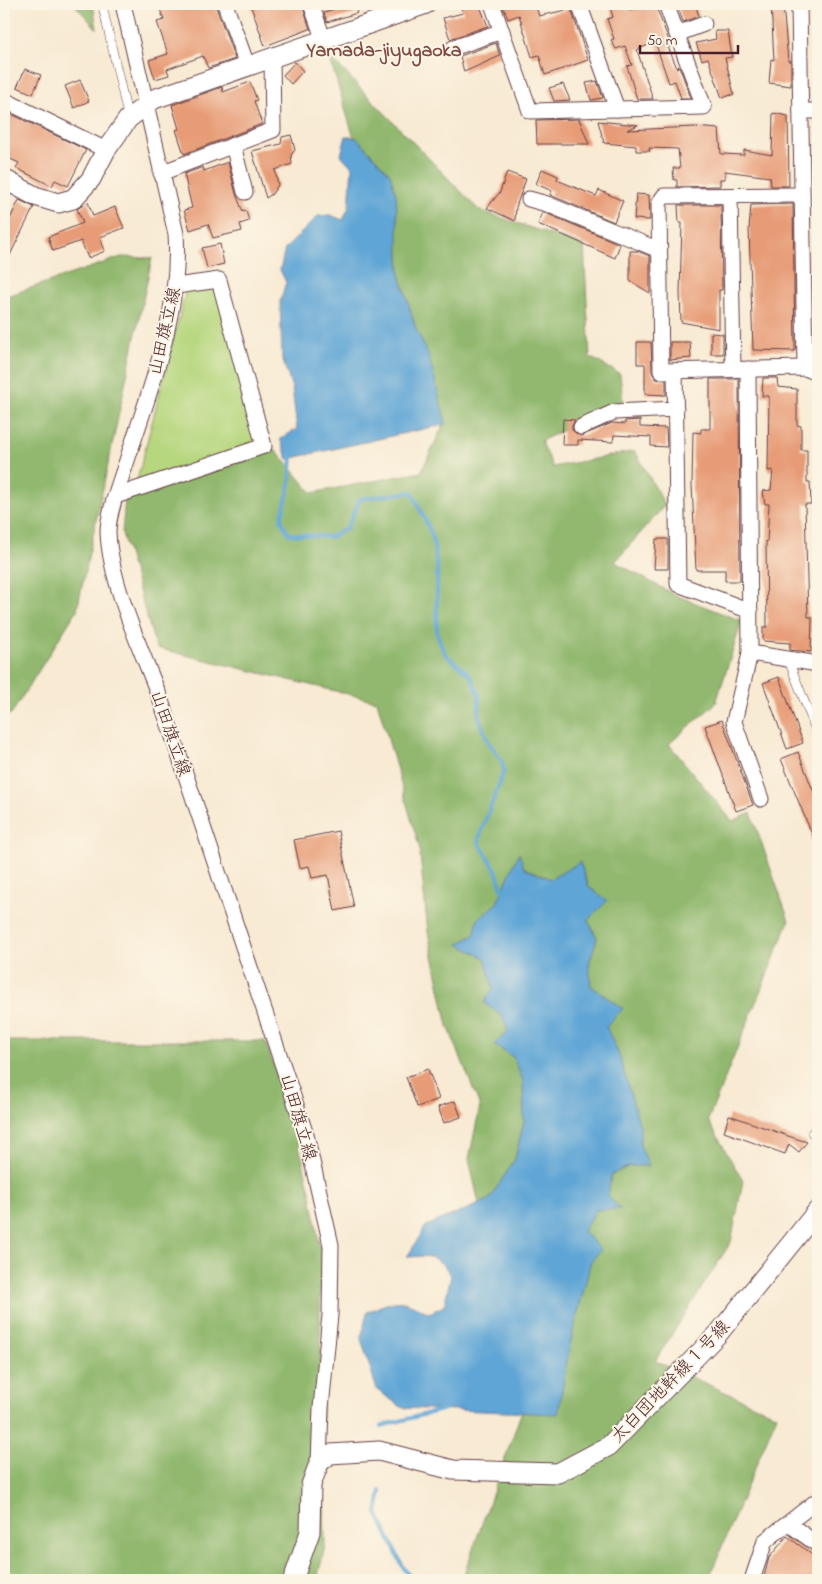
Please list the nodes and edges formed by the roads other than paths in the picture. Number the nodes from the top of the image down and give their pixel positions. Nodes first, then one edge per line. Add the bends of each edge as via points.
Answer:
1 (102, 4) edge
2 (123, 4) edge
3 (225, 4) edge
4 (311, 4) edge
5 (426, 4) edge
6 (492, 4) edge
7 (579, 4) edge
8 (666, 4) edge
9 (799, 4) edge
10 (402, 8) edge
11 (704, 24) dead end
12 (502, 31) junction
13 (677, 34) junction
14 (323, 38) junction
15 (454, 48) dead end
16 (272, 57) junction
17 (247, 65) junction
18 (4, 100) edge
19 (145, 105) junction
20 (616, 109) junction
21 (801, 111) junction
22 (818, 111) edge
23 (128, 119) junction
24 (233, 145) junction
25 (106, 150) junction
26 (161, 173) junction
27 (4, 181) edge
28 (245, 192) dead end
29 (802, 194) junction
30 (730, 196) junction
31 (529, 199) dead end
32 (659, 250) junction
33 (176, 286) junction
34 (732, 369) junction
35 (748, 369) junction
36 (675, 370) junction
37 (812, 371) edge
38 (676, 409) junction
39 (581, 427) dead end
40 (116, 496) junction
41 (750, 611) junction
42 (750, 653) junction
43 (788, 659) junction
44 (818, 664) edge
45 (818, 736) edge
46 (761, 799) dead end
47 (818, 1125) edge
48 (812, 1132) dead end
49 (818, 1210) edge
50 (325, 1458) junction
51 (818, 1500) edge
52 (789, 1524) junction
53 (818, 1544) edge
54 (293, 1580) edge
55 (752, 1580) edge

1 - 23 lane
2 - 19 street, 山田旗立線
3 - 17 street
4 - 14 street
5 - 10 street
6 - 12 street
7 - 20 street
8 - 13 street
9 - 21 street
10 - 14 street
11 - 13 street
12 - 15 street
12 - 20 street via 530,111
13 - 20 street via 704,108
14 - 16 street
16 - 17 street
16 - 24 street via 273,130
17 - 19 street
18 - 25 street
19 - 23 street
19 - 26 street, 山田旗立線
21 - 22 street
21 - 29 street
23 - 25 street
24 - 26 street
24 - 28 street
25 - 27 street via 91,179 73,199 58,203 50,201
26 - 33 street, 山田旗立線 via 176,234
29 - 30 street
29 - 37 street
30 - 32 street via 664,196 659,203
30 - 34 street
31 - 32 street
32 - 36 street via 661,371
33 - 40 street, 山田旗立線 via 160,358
33 - 40 street via 219,280 264,446
34 - 35 street
34 - 36 street
35 - 37 street
35 - 41 street
36 - 38 street
38 - 39 street via 614,412
38 - 41 street via 678,584
40 - 50 street, 山田旗立線 via 108,530 115,573 303,1126 331,1245 330,1315 321,1408
41 - 42 street
42 - 43 street
42 - 46 street via 734,722
43 - 44 street
43 - 45 lane
47 - 48 lane
49 - 50 street, 太白団地幹線１号線 via 718,1334 609,1446 558,1473 453,1470 379,1451
50 - 54 street, 山田旗立線 via 311,1485 310,1532
51 - 52 street
52 - 53 street
52 - 55 street via 765,1541

